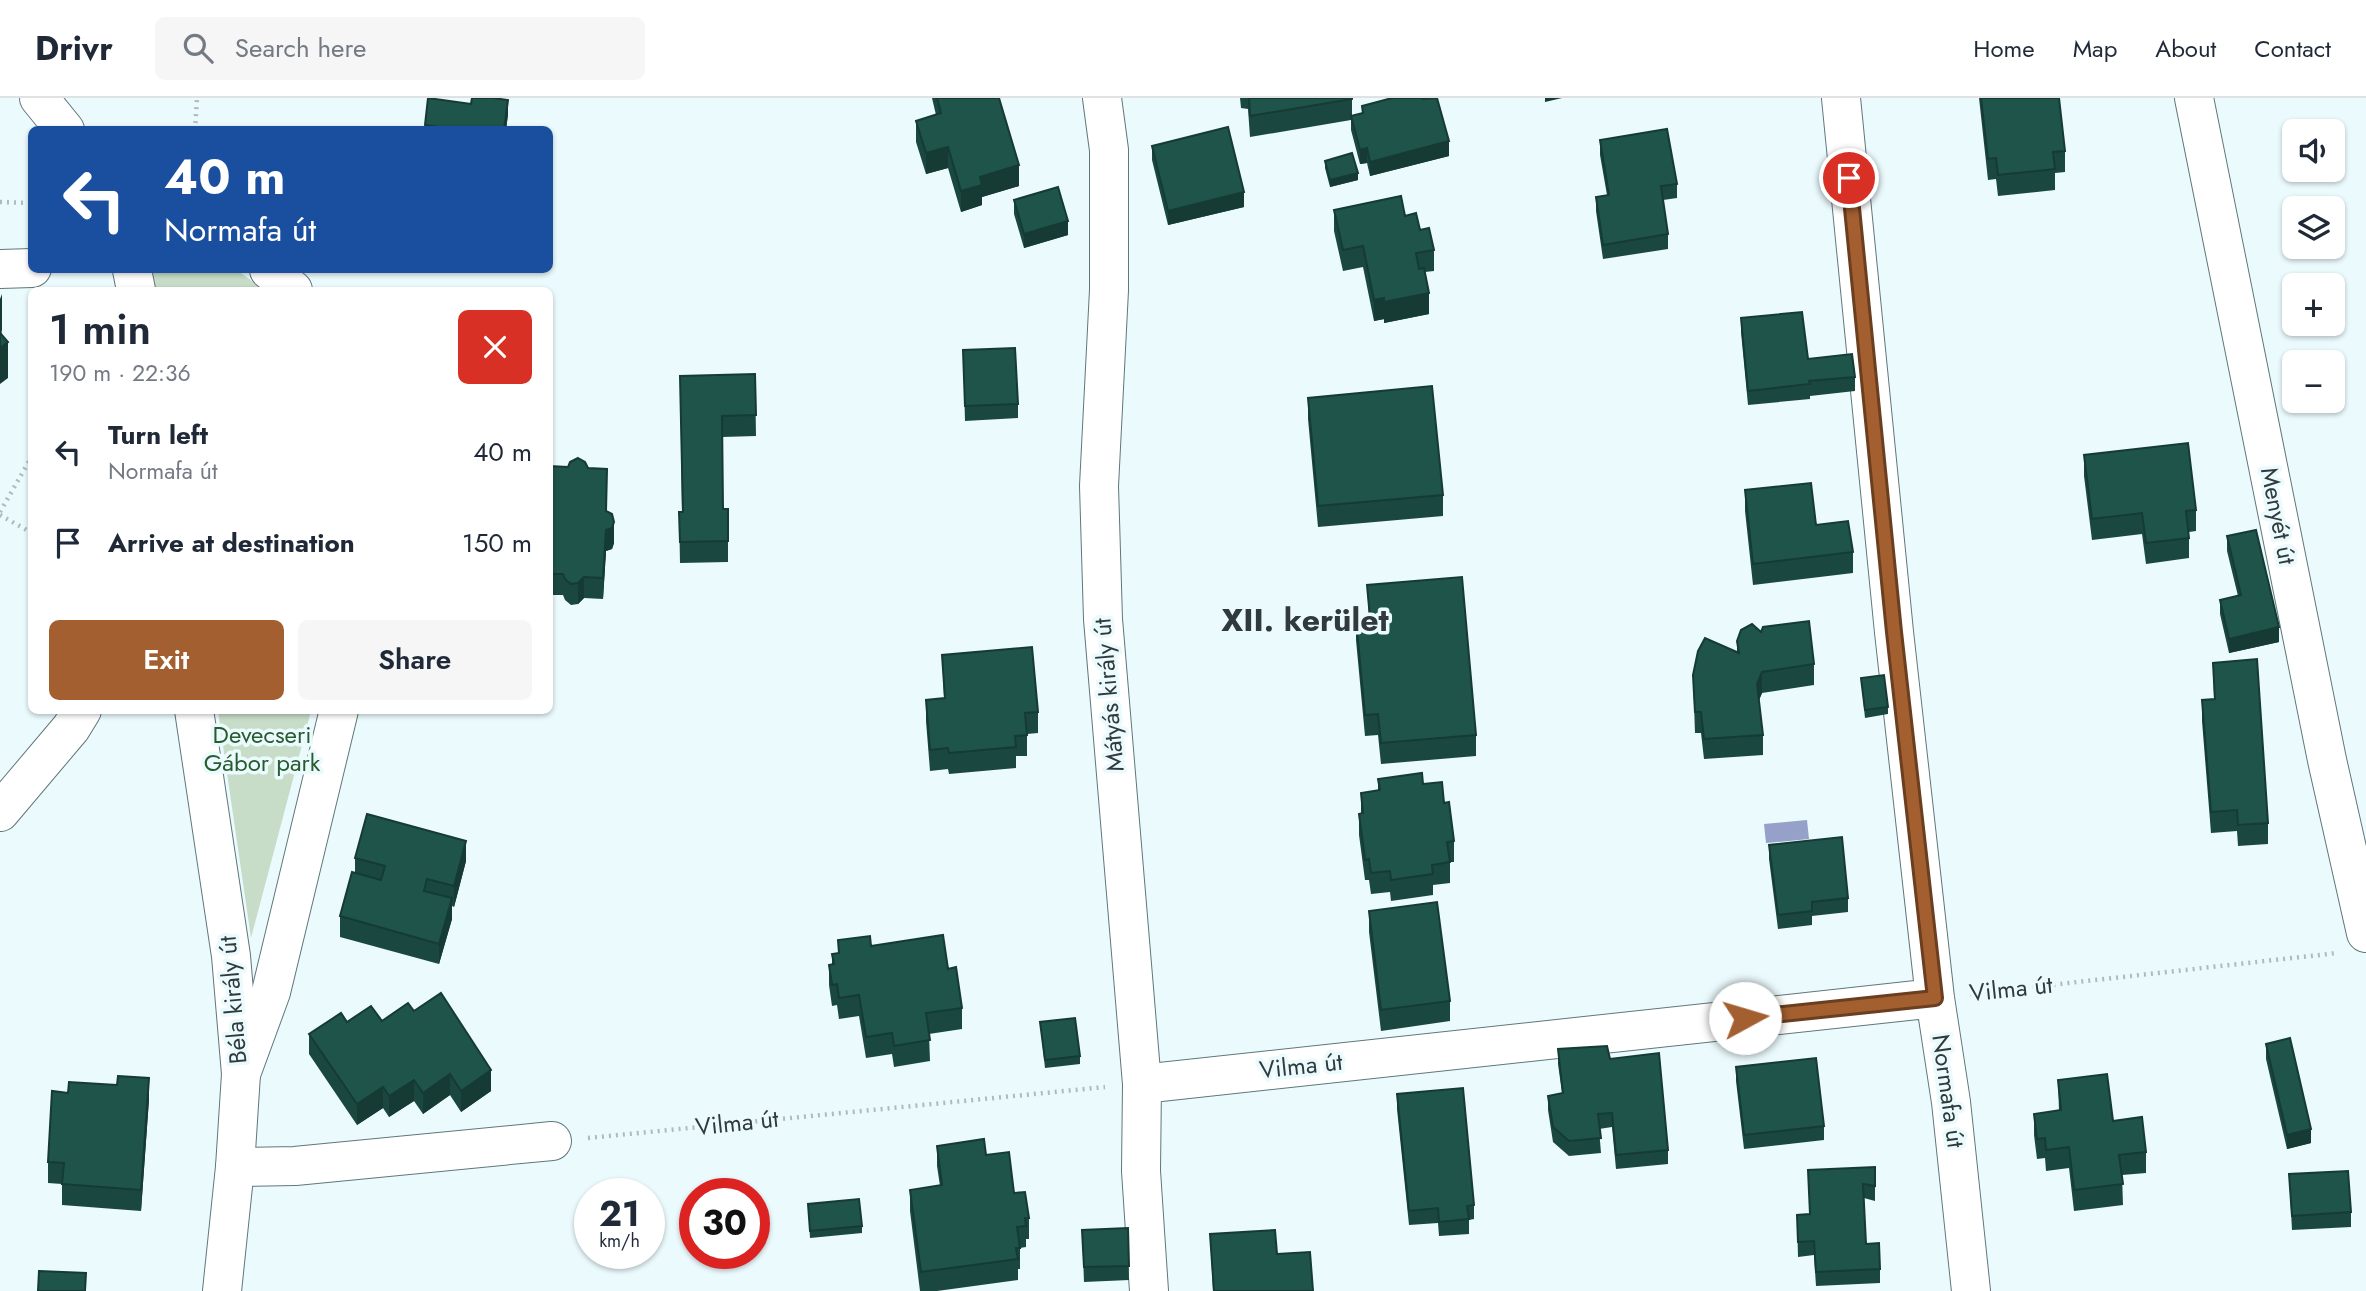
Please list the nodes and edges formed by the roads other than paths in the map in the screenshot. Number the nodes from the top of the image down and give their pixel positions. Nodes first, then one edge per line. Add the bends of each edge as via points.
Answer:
1 (39, 98) edge
2 (1102, 98) edge
3 (1841, 98) edge
4 (2194, 98) edge
5 (62, 126) edge
6 (28, 268) edge
7 (0, 269) edge
8 (273, 273) edge
9 (289, 287) edge
10 (80, 714) edge
11 (195, 714) edge
12 (338, 714) edge
13 (0, 812) edge
14 (2352, 943) edge
15 (1935, 998) junction
16 (241, 1074) junction
17 (1142, 1084) junction
18 (552, 1141) road end
19 (235, 1167) junction
20 (222, 1291) edge
21 (1149, 1291) edge
22 (1971, 1291) edge

1 - 5 street
2 - 17 street, Mátyás király út via 1109,150 1109,289 1099,486 1103,619
3 - 15 street, Normafa út
4 - 14 street, Menyét út via 2324,746
6 - 7 street
8 - 9 street
10 - 13 street
11 - 16 street, Béla király út via 231,956
12 - 16 street via 271,992
15 - 17 street, Vilma út
15 - 22 street, Normafa út
16 - 19 street, Béla király út
17 - 21 street, Mátyás király út via 1141,1171
18 - 19 street via 295,1166
19 - 20 street, Béla király út

